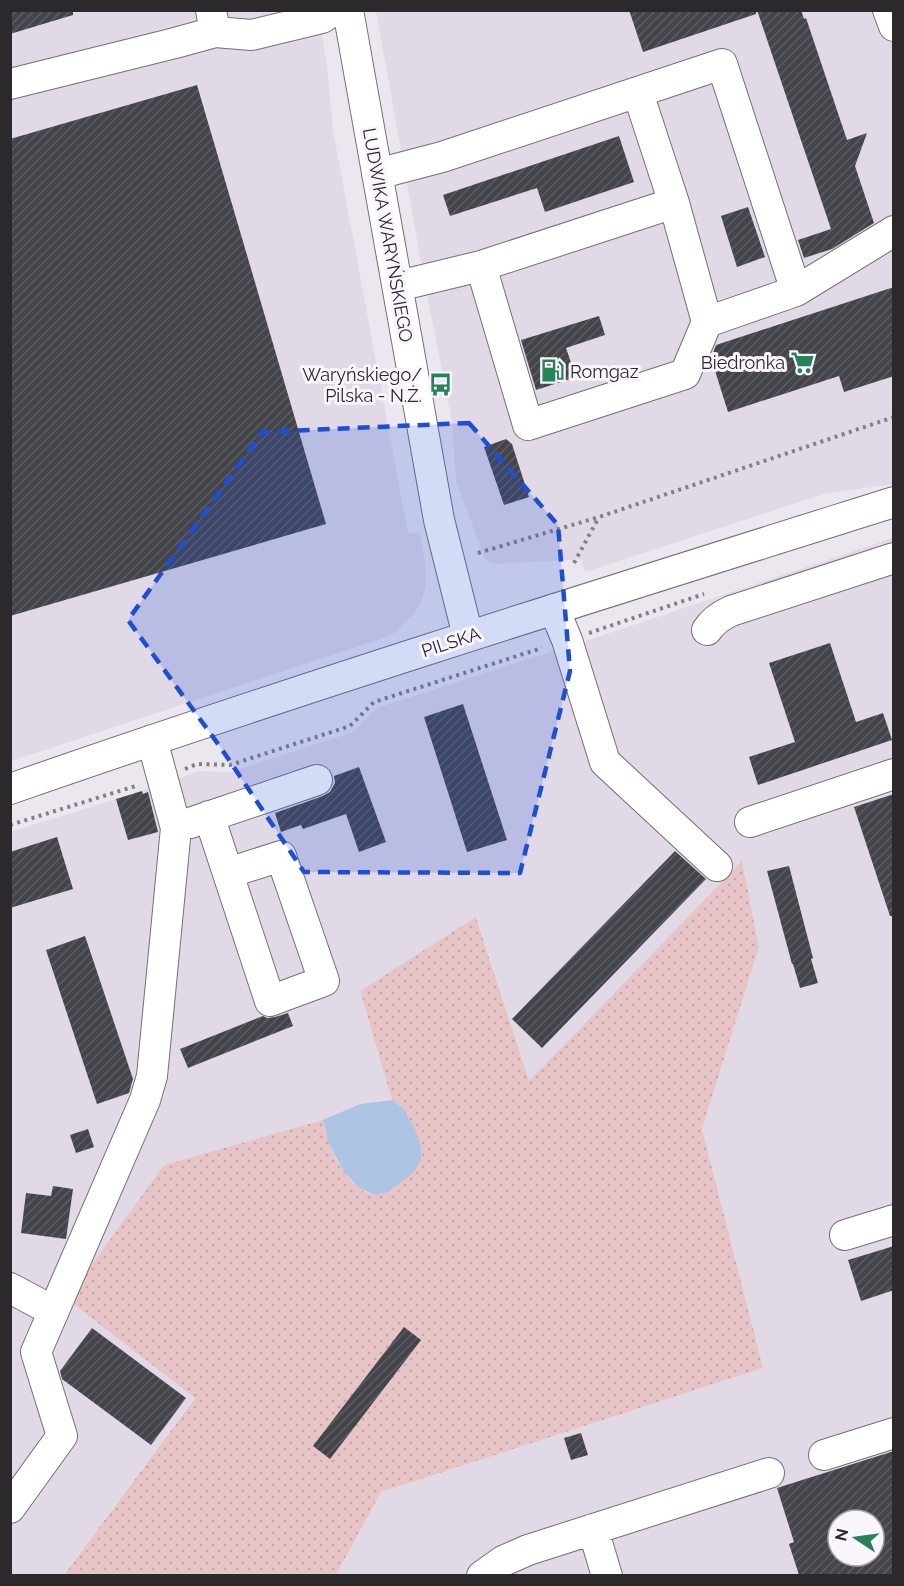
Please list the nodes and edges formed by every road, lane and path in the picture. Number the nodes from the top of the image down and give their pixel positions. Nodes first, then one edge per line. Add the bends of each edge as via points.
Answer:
1 (240, 10) edge
2 (334, 10) edge
3 (348, 10) edge
4 (888, 10) edge
5 (213, 21) edge
6 (894, 26) edge
7 (10, 84) edge
8 (638, 93) junction
9 (377, 174) junction
10 (674, 203) junction
11 (894, 231) edge
12 (481, 266) junction
13 (398, 286) junction
14 (796, 291) junction
15 (707, 322) junction
16 (894, 417) edge
17 (894, 502) edge
18 (599, 517) junction
19 (478, 553) dead end
20 (894, 558) edge
21 (574, 563) dead end
22 (554, 609) junction
23 (598, 630) dead end
24 (707, 630) dead end
25 (468, 636) junction
26 (567, 640) junction
27 (152, 740) junction
28 (894, 774) edge
29 (163, 777) junction
30 (317, 780) dead end
31 (10, 789) edge
32 (209, 816) junction
33 (750, 822) dead end
34 (10, 825) edge
35 (176, 828) junction
36 (717, 866) dead end
37 (228, 873) junction
38 (894, 1220) edge
39 (845, 1235) dead end
40 (10, 1288) edge
41 (53, 1311) junction
42 (894, 1433) edge
43 (825, 1455) dead end
44 (769, 1473) dead end
45 (10, 1508) edge
46 (593, 1529) junction
47 (482, 1575) edge
48 (608, 1575) edge

1 - 5 street
2 - 5 street via 322,18 252,35
3 - 9 street, LUDWIKA WARYŃSKIEGO
4 - 6 street
5 - 7 street via 175,44
8 - 9 street via 442,157
8 - 10 street
8 - 14 street via 722,64
9 - 13 street, LUDWIKA WARYŃSKIEGO
10 - 12 street
10 - 15 street
11 - 14 street
12 - 13 street
12 - 15 street via 528,425 685,374
13 - 25 street, LUDWIKA WARYŃSKIEGO via 440,520
14 - 15 street
16 - 18 path
17 - 22 street, PILSKA
18 - 19 path
18 - 21 path
20 - 24 street via 731,611 712,622
22 - 25 street, PILSKA
22 - 26 street
23 - 26 path
25 - 27 street, PILSKA
26 - 29 path via 374,702 350,726 230,765 197,764
26 - 36 street via 605,762
27 - 29 street
27 - 31 street, PILSKA
28 - 33 street
29 - 34 path
29 - 35 street
30 - 32 street
32 - 35 street
32 - 37 street
35 - 41 street via 152,1076
37 - 37 street via 281,856 324,981 270,1001
38 - 39 street
40 - 41 street
41 - 45 street via 36,1352 62,1436
42 - 43 street
44 - 46 street
46 - 47 street via 528,1550
46 - 48 street

